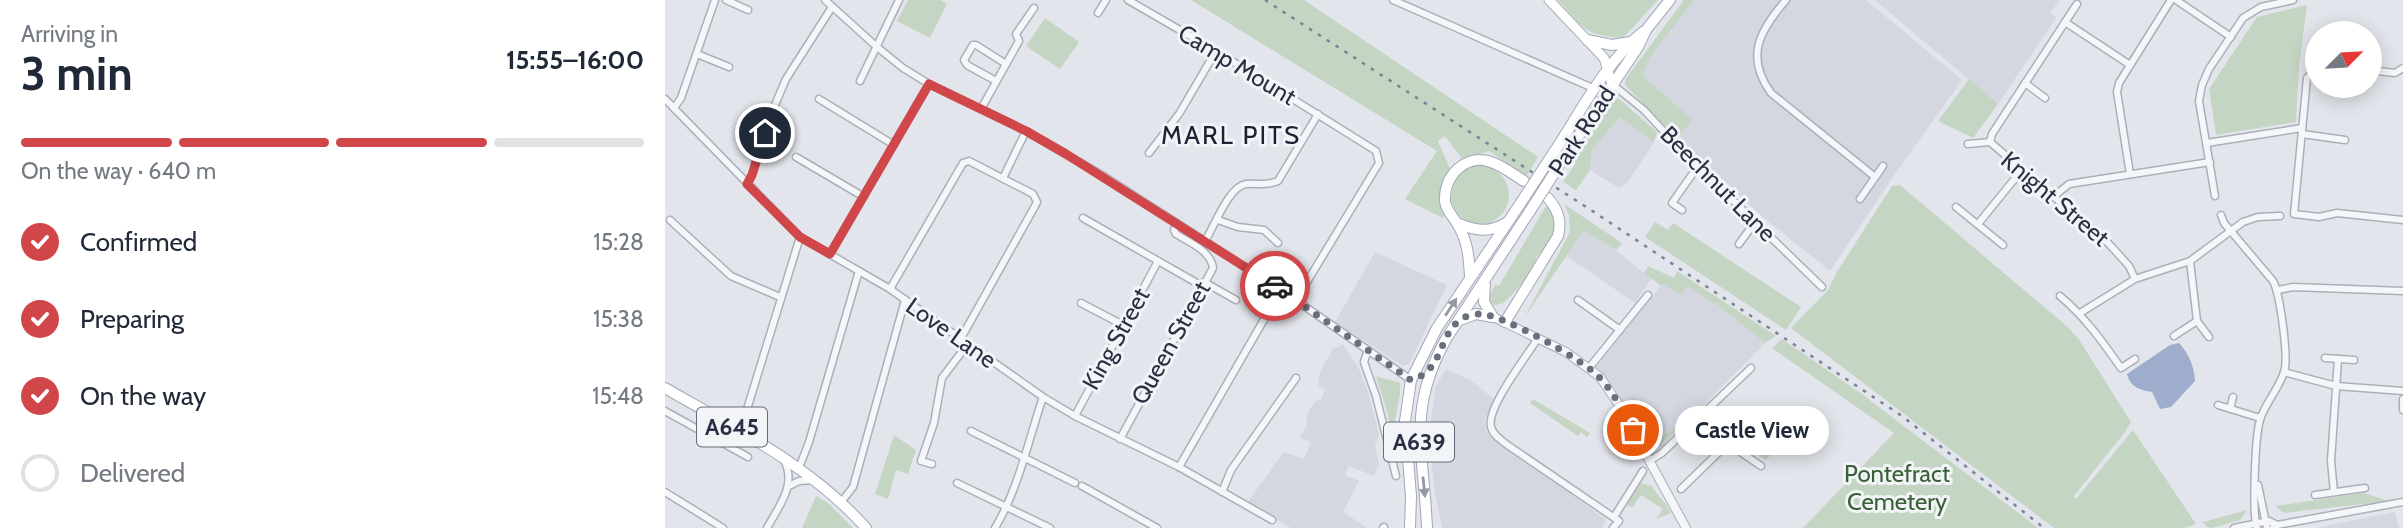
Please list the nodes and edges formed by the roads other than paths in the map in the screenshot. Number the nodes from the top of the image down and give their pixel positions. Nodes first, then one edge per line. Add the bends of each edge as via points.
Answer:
1 (715, 0) edge
2 (726, 0) edge
3 (826, 0) edge
4 (899, 0) edge
5 (1106, 0) edge
6 (1128, 0) edge
7 (1393, 0) edge
8 (1549, 0) edge
9 (1670, 0) edge
10 (1786, 0) edge
11 (2173, 0) edge
12 (2293, 0) edge
13 (2077, 4) dead end
14 (832, 7) junction
15 (1034, 8) dead end
16 (748, 10) dead end
17 (1098, 13) dead end
18 (2065, 22) junction
19 (1646, 30) junction
20 (2231, 37) junction
21 (1632, 41) junction
22 (1589, 43) junction
23 (877, 47) junction
24 (1216, 51) junction
25 (697, 54) junction
26 (1006, 64) junction
27 (2130, 65) junction
28 (729, 67) dead end
29 (2403, 68) edge
30 (1609, 69) junction
31 (2382, 72) edge
32 (860, 81) dead end
33 (996, 81) junction
34 (2025, 83) junction
35 (929, 84) junction
36 (1612, 84) junction
37 (1596, 87) junction
38 (2045, 98) dead end
39 (2305, 98) edge
40 (665, 99) edge
41 (819, 99) dead end
42 (674, 108) junction
43 (981, 108) junction
44 (1318, 114) junction
45 (1026, 131) junction
46 (2302, 131) junction
47 (2345, 140) dead end
48 (1990, 142) junction
49 (2207, 143) junction
50 (1968, 144) dead end
51 (894, 145) junction
52 (1149, 153) dead end
53 (796, 158) dead end
54 (2210, 162) junction
55 (1698, 166) junction
56 (1883, 166) dead end
57 (2021, 172) junction
58 (2130, 174) junction
59 (1875, 177) junction
60 (1003, 178) junction
61 (1524, 181) dead end
62 (747, 184) junction
63 (2215, 196) dead end
64 (864, 197) junction
65 (2053, 197) junction
66 (1548, 198) dead end
67 (1860, 199) dead end
68 (1957, 207) dead end
69 (1682, 211) dead end
70 (2221, 215) dead end
71 (2280, 216) dead end
72 (1083, 218) dead end
73 (670, 220) dead end
74 (1218, 220) junction
75 (2403, 220) edge
76 (1755, 222) junction
77 (1177, 223) junction
78 (1457, 223) junction
79 (1507, 223) junction
80 (1978, 224) junction
81 (2232, 232) junction
82 (800, 237) junction
83 (1205, 241) junction
84 (1278, 243) dead end
85 (1739, 244) dead end
86 (2003, 245) dead end
87 (830, 254) junction
88 (1159, 261) junction
89 (2190, 261) junction
90 (859, 271) junction
91 (1470, 278) junction
92 (2135, 279) junction
93 (1485, 281) junction
94 (1203, 284) junction
95 (1822, 287) dead end
96 (890, 289) junction
97 (1281, 290) junction
98 (2277, 290) junction
99 (2403, 290) edge
100 (1648, 295) dead end
101 (2060, 296) dead end
102 (780, 297) junction
103 (905, 300) junction
104 (1236, 300) dead end
105 (1296, 300) junction
106 (1578, 300) dead end
107 (1081, 303) dead end
108 (2080, 313) junction
109 (1493, 317) junction
110 (1459, 320) junction
111 (2197, 321) junction
112 (1505, 323) junction
113 (1123, 325) junction
114 (1621, 330) junction
115 (2174, 336) dead end
116 (2209, 337) dead end
117 (1538, 338) junction
118 (960, 340) junction
119 (967, 345) junction
120 (1368, 350) junction
121 (2325, 358) dead end
122 (2135, 359) dead end
123 (2338, 359) junction
124 (2354, 360) dead end
125 (1590, 368) junction
126 (1751, 368) dead end
127 (1430, 372) junction
128 (2284, 372) junction
129 (1296, 378) dead end
130 (1411, 380) junction
131 (2336, 386) junction
132 (665, 388) edge
133 (2403, 391) edge
134 (1043, 397) junction
135 (2233, 397) dead end
136 (1423, 398) junction
137 (2403, 399) edge
138 (2218, 405) dead end
139 (2230, 409) junction
140 (2403, 410) edge
141 (665, 411) edge
142 (1075, 416) junction
143 (2260, 418) junction
144 (1695, 421) junction
145 (971, 431) dead end
146 (740, 432) junction
147 (1120, 439) junction
148 (1726, 442) junction
149 (748, 457) dead end
150 (1024, 457) junction
151 (783, 458) junction
152 (1651, 460) junction
153 (932, 464) dead end
154 (1761, 466) dead end
155 (1179, 467) junction
156 (799, 468) junction
157 (1397, 476) dead end
158 (1642, 476) dead end
159 (817, 480) junction
160 (2256, 480) junction
161 (957, 482) dead end
162 (789, 486) junction
163 (2365, 488) dead end
164 (1681, 489) dead end
165 (665, 492) edge
166 (1222, 492) junction
167 (2334, 492) junction
168 (2315, 495) dead end
169 (842, 501) junction
170 (2403, 502) edge
171 (1007, 508) junction
172 (1426, 514) junction
173 (1616, 519) junction
174 (1272, 520) dead end
175 (2267, 525) edge
176 (2256, 526) edge
177 (2275, 526) edge
178 (723, 528) edge
179 (767, 528) edge
180 (866, 528) edge
181 (995, 528) edge
182 (1050, 528) edge
183 (1157, 528) edge
184 (1410, 528) edge
185 (1427, 528) edge
186 (1433, 528) edge
187 (1613, 528) edge
188 (1686, 528) edge
189 (2234, 528) edge

1 - 25 street
2 - 16 street
3 - 14 street
4 - 23 street
5 - 17 street
6 - 24 street, Camp Mount
7 - 37 street
8 - 22 main road
9 - 19 main road, Park Road
10 - 59 street via 1759,40 1757,63 1763,81 1771,93
11 - 20 street
11 - 27 street
12 - 20 street via 2251,12
13 - 18 street, Knight Street
14 - 23 street
14 - 62 street via 790,70
15 - 26 street via 1016,34 1019,41
18 - 27 street
18 - 34 street, Knight Street
19 - 21 main road, Park Road
19 - 36 main road, Park Road
20 - 49 street via 2202,85 2199,101
21 - 22 main road
21 - 30 main road, Park Road
22 - 30 main road
22 - 37 main road via 1600,64
23 - 32 street
23 - 35 street
24 - 44 street, Camp Mount
24 - 52 street via 1179,114
25 - 28 street
25 - 42 street
26 - 33 street
26 - 33 street via 973,45 964,62
27 - 58 street via 2117,93
29 - 31 street via 2395,73
30 - 36 main road
30 - 37 main road, Park Road
33 - 43 street
34 - 38 street
34 - 48 street, Knight Street
35 - 43 street
35 - 51 street
36 - 55 street, Beechnut Lane
36 - 93 main road, Park Road / A639, bridge
37 - 79 main road, Park Road / A639, bridge
39 - 46 street
40 - 42 street, Love Lane
41 - 51 street
42 - 62 street, Love Lane
43 - 45 street
44 - 74 street via 1278,181 1267,186 1243,184 1233,190
44 - 105 street, Camp Mount via 1376,151 1378,163
45 - 60 street
45 - 77 street
46 - 47 street
46 - 49 street
46 - 75 street via 2294,214
48 - 50 street
48 - 57 street, Knight Street
49 - 54 street
51 - 64 street
53 - 64 street
54 - 58 street
54 - 63 street
55 - 69 street via 1672,203
55 - 76 street, Beechnut Lane
56 - 59 street
57 - 65 street, Knight Street
57 - 80 street
58 - 65 street via 2069,184
59 - 67 street
60 - 96 street via 969,161 963,163
60 - 118 street via 1034,194 1037,202
61 - 78 main road via 1490,162 1462,165 1451,175 1445,191 1447,208
62 - 82 street, Love Lane
64 - 87 street
65 - 92 street, Knight Street via 2122,257
66 - 112 main road via 1559,216 1558,236
68 - 80 street
70 - 81 street
71 - 81 street via 2250,219
72 - 88 street
73 - 102 street via 731,276
74 - 83 street
74 - 84 street via 1264,230
76 - 85 street
76 - 95 street, Beechnut Lane
77 - 83 street
77 - 94 street, Queen Street via 1176,234 1212,262
78 - 79 main road via 1485,231
78 - 91 main road via 1467,243
79 - 91 main road, A639
80 - 86 street
81 - 89 street
81 - 98 street
82 - 87 street, Love Lane
82 - 102 street
83 - 97 street
87 - 90 street, Love Lane
88 - 94 street
88 - 113 street, King Street
89 - 92 street
89 - 111 street
90 - 96 street, Love Lane
90 - 156 street
130 -> 91 main road, A639 via 1437,328
92 - 108 street
93 - 109 main road via 1484,302
93 - 110 main road, A639
94 - 104 street
94 - 147 street, Queen Street
96 - 103 street, Love Lane
97 - 105 street
97 - 155 street
98 - 99 street
98 - 128 street
100 - 114 street
101 - 108 street
102 - 146 street
103 - 118 street, Love Lane
103 - 169 street via 853,487
105 - 120 street
106 - 114 street
107 - 113 street
108 - 122 street via 2122,370
109 - 110 main road via 1476,314
109 - 112 street
110 - 127 main road, A639
111 - 115 street
111 - 116 street
112 - 117 street
113 - 142 street, King Street
114 - 125 street
117 - 125 street
117 - 173 street via 1495,407 1490,422 1493,432
118 - 119 street, Love Lane
119 - 134 street, Love Lane
119 - 153 street via 942,378 921,461
120 - 130 street
120 - 157 street via 1364,362
121 - 123 street
123 - 124 street
123 - 131 street
125 - 152 street via 1617,400
126 - 144 street
127 - 130 main road
127 - 136 main road, A639
128 - 131 street
128 - 143 street
129 - 166 street via 1231,470
130 - 136 main road
130 - 184 main road, A639 via 1405,421
131 - 133 street
131 - 167 street
132 - 146 main road, A645
134 - 142 street, Love Lane
134 - 150 street
135 - 139 street
136 -> 172 main road, A639 via 1419,449
137 - 140 street
138 - 139 street
139 - 143 street
141 - 149 street
142 - 147 street, Love Lane
143 - 160 street
144 - 148 street
144 - 152 street
145 - 150 street
146 - 151 main road, A645
147 - 155 street, Love Lane
148 - 154 street
148 - 164 street
150 - 171 street
150 - 183 street
151 - 156 main road, A645
151 - 162 street
152 - 188 street
155 - 166 street, Love Lane
156 - 159 main road, A645
158 - 173 street
159 - 162 street
159 - 169 main road, A645
160 - 175 street
160 - 176 street
161 - 171 street
162 - 179 street
163 - 167 street
165 - 178 street
166 - 174 street, Love Lane
167 - 168 street
169 - 180 main road, A645
170 - 177 street
171 - 181 street
171 - 182 street
172 - 185 main road, A639
172 - 186 street
173 - 187 street
175 - 176 street
175 - 177 street
176 - 189 street

